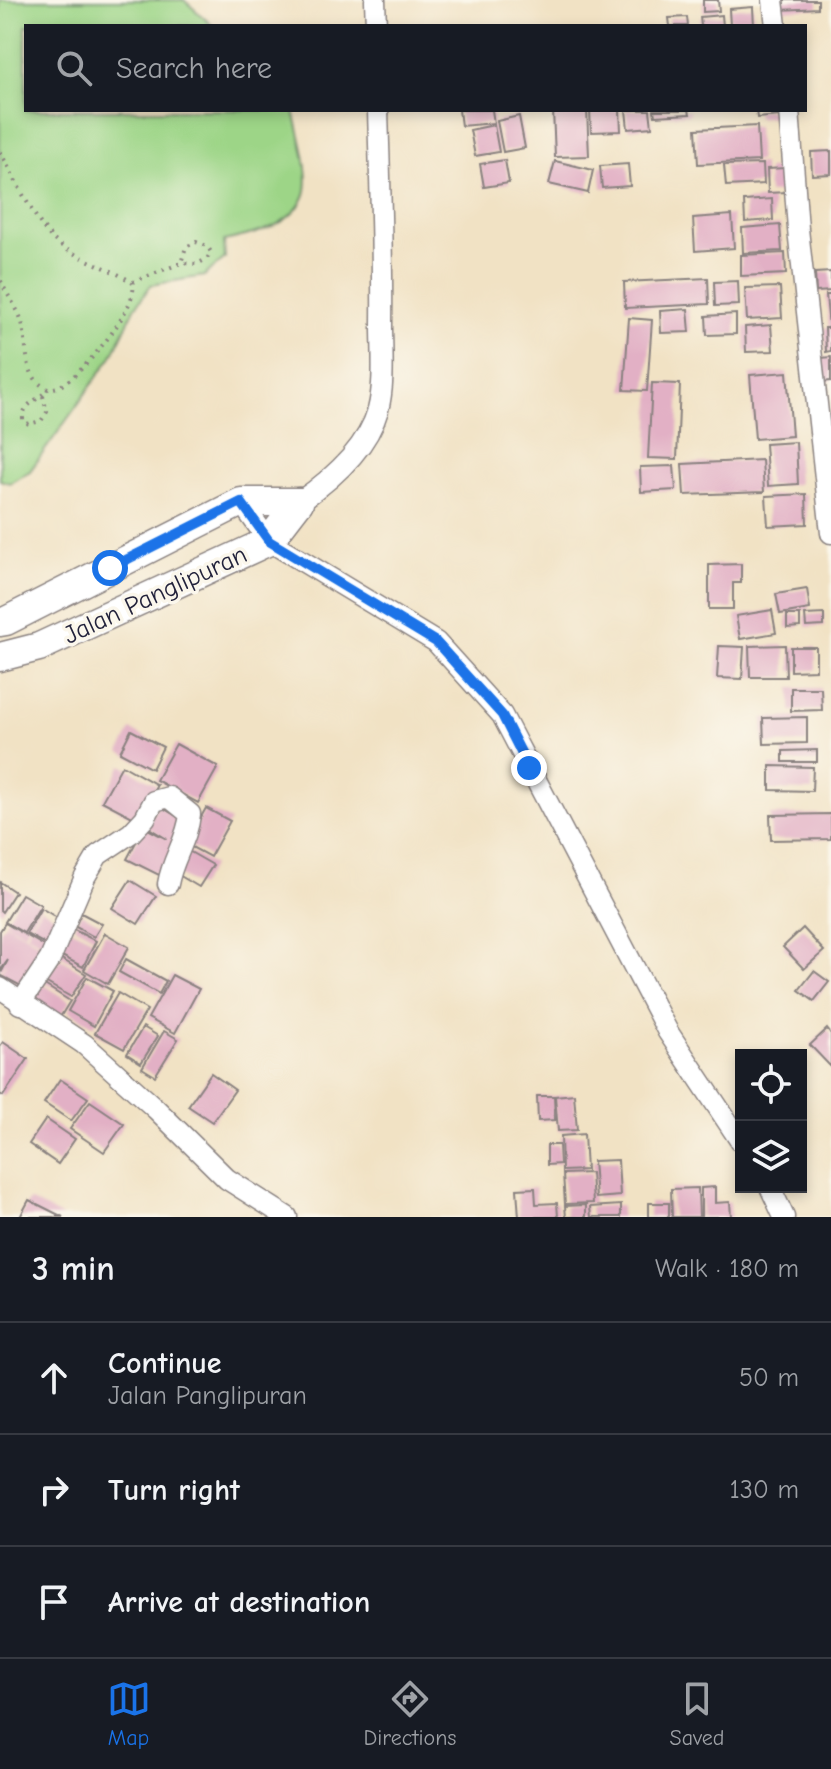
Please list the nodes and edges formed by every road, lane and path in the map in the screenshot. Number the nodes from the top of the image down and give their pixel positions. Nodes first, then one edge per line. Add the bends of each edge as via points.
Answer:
1 (375, 0) edge
2 (773, 0) edge
3 (376, 24) edge
4 (776, 24) edge
5 (378, 112) edge
6 (789, 112) edge
7 (0, 152) edge
8 (181, 263) junction
9 (0, 278) edge
10 (133, 283) junction
11 (48, 389) junction
12 (43, 396) junction
13 (826, 431) edge
14 (241, 502) junction
15 (299, 502) junction
16 (831, 533) edge
17 (269, 541) junction
18 (0, 622) edge
19 (0, 657) edge
20 (168, 884) dead end
21 (0, 988) edge
22 (20, 1004) junction
23 (735, 1133) edge
24 (773, 1193) edge
25 (287, 1217) edge
26 (784, 1217) edge

1 - 3 street
2 - 4 street
5 - 15 street via 383,319 377,412 359,446 328,482
6 - 13 street via 798,229
7 - 10 path via 52,238
8 - 8 path via 197,264 211,252 196,242 186,247
8 - 10 path
9 - 11 path via 21,318 29,367 38,385
10 - 11 path via 126,311 86,364 61,386
11 - 12 path
12 - 12 path via 28,404 23,421 41,421 47,412
13 - 16 street
14 - 15 main road, Jalan Panglipuran
14 - 17 street
14 - 18 main road, Jalan Panglipuran
15 - 17 main road, Jalan Panglipuran
17 - 19 main road, Jalan Panglipuran via 39,647
17 - 23 street via 436,642 502,715 668,1032
20 - 22 street via 189,831 190,814 169,797 154,801 131,833 98,855 50,959
21 - 22 street
22 - 25 street via 84,1044 227,1179
24 - 26 street

